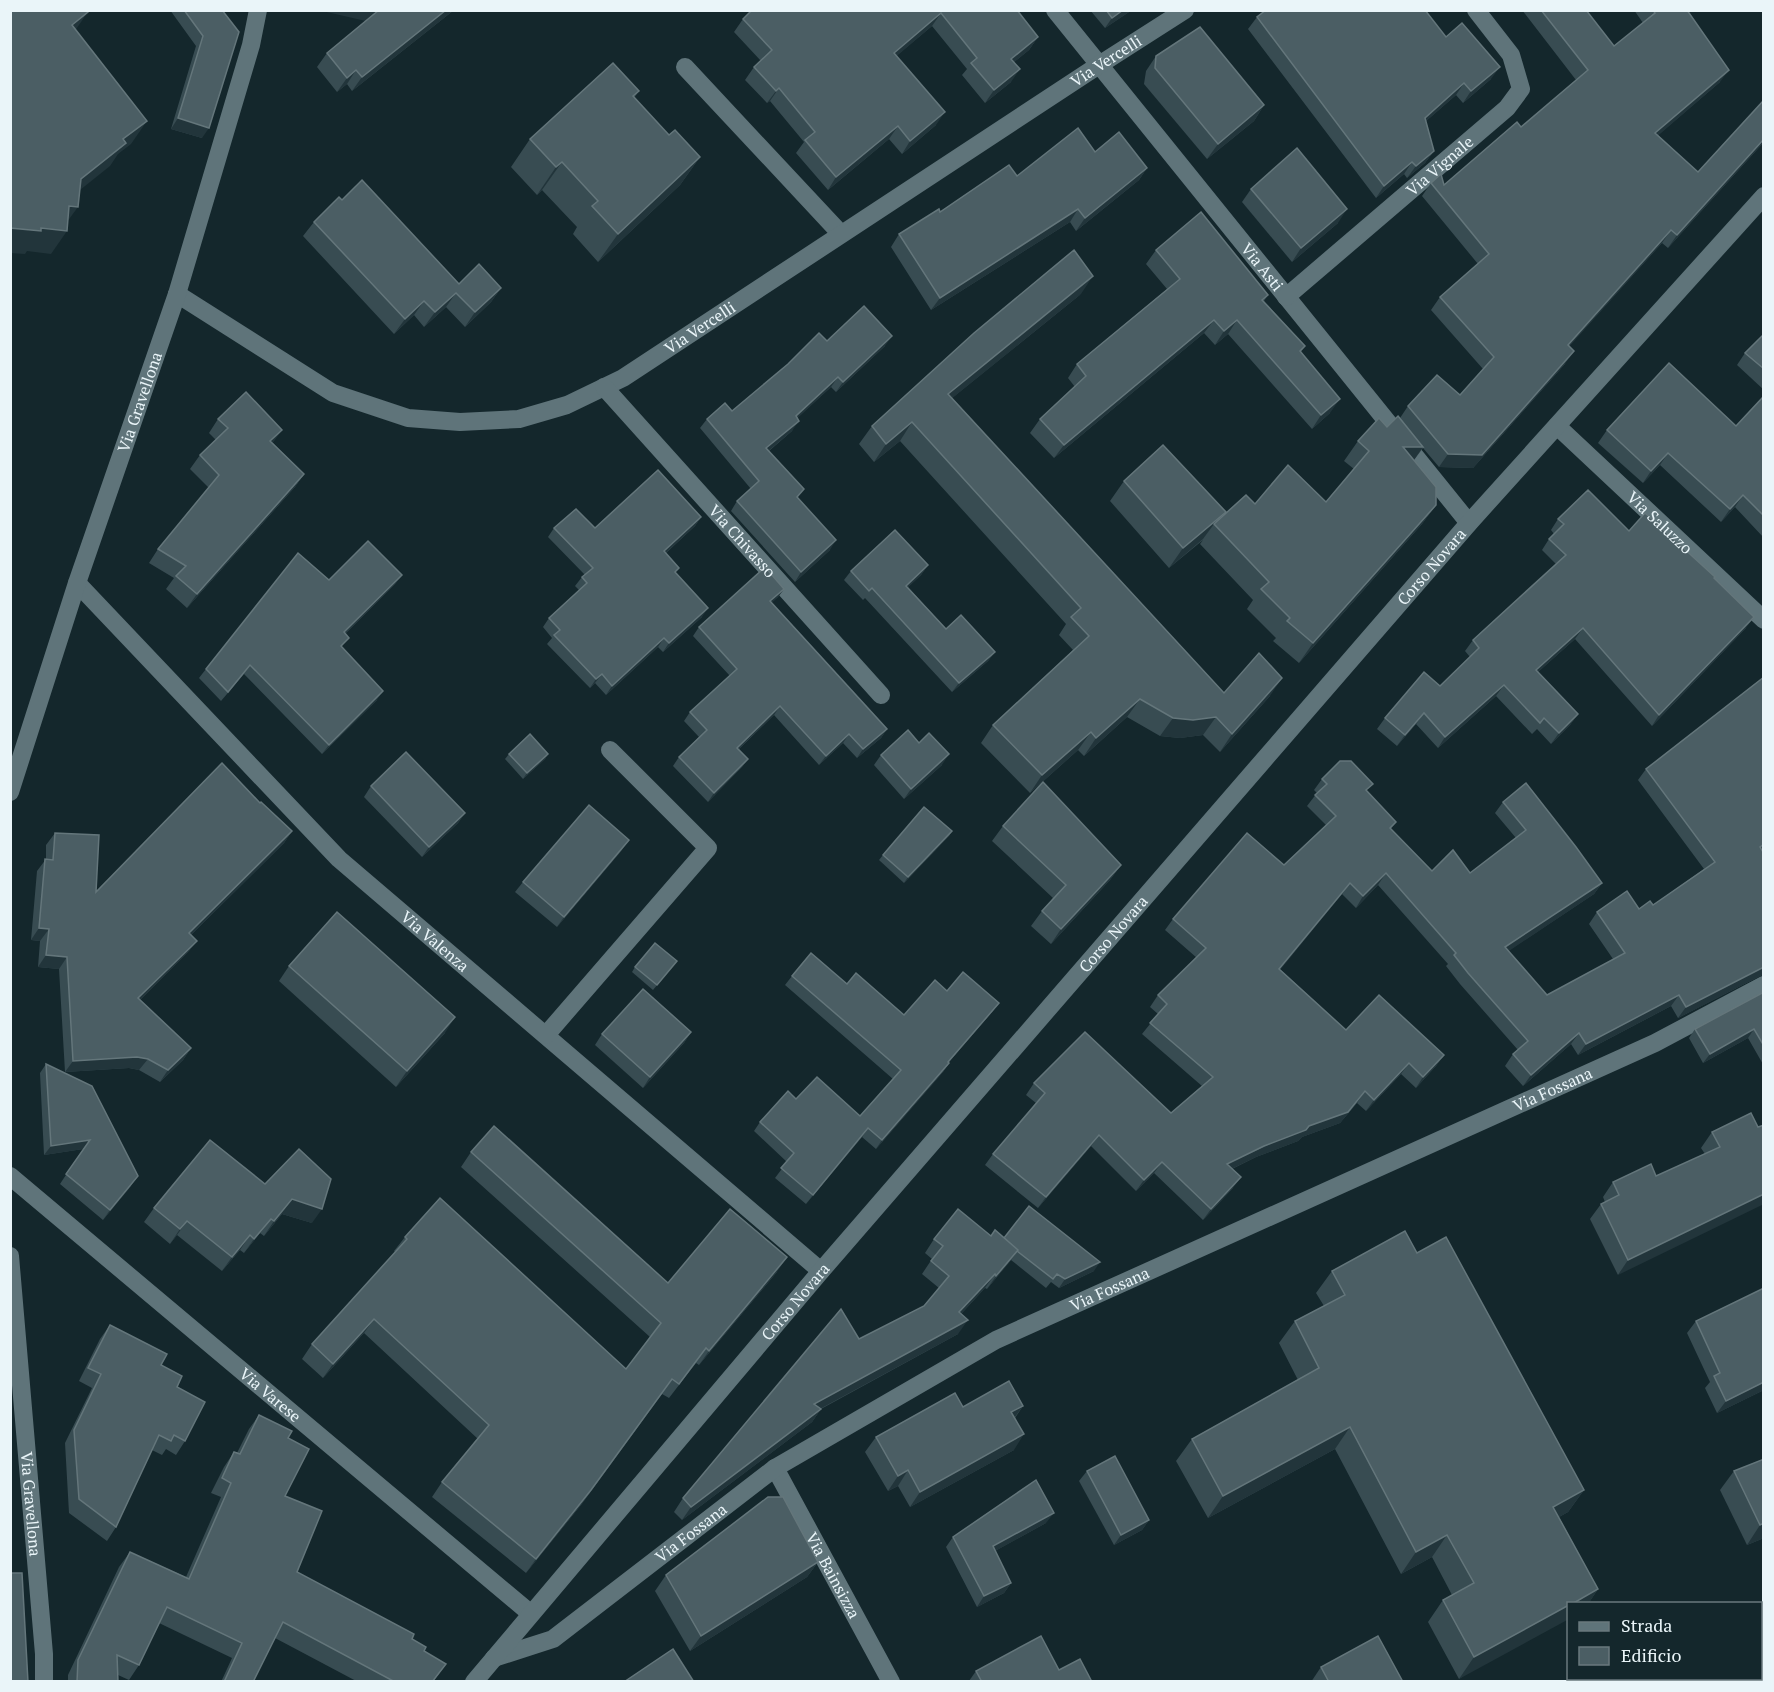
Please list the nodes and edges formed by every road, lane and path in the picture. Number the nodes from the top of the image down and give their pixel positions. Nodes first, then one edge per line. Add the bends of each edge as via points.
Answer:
1 (258, 10) edge
2 (1055, 10) edge
3 (1185, 10) edge
4 (1476, 10) edge
5 (1099, 65) junction
6 (684, 67) dead end
7 (1764, 196) edge
8 (841, 234) junction
9 (177, 294) junction
10 (1286, 297) junction
11 (604, 387) junction
12 (1557, 426) junction
13 (1468, 523) junction
14 (76, 583) junction
15 (1764, 620) edge
16 (881, 695) dead end
17 (610, 750) dead end
18 (10, 792) edge
19 (1764, 985) edge
20 (546, 1035) junction
21 (10, 1176) edge
22 (10, 1256) edge
23 (821, 1271) junction
24 (13, 1311) edge
25 (775, 1468) junction
26 (531, 1613) junction
27 (494, 1658) junction
28 (44, 1682) edge
29 (474, 1682) edge
30 (891, 1682) edge

1 - 9 street, Via Gravellona
2 - 5 street, Via Asti
3 - 5 street, Via Vercelli
4 - 10 street, Via Vignale via 1511,55 1521,89 1507,108
5 - 8 street, Via Vercelli
5 - 10 street, Via Asti
6 - 8 street
7 - 12 street, Corso Novara
8 - 11 street, Via Vercelli
9 - 11 street, Via Vercelli via 333,393 408,418 460,422 519,419 567,405
9 - 14 street, Via Gravellona
10 - 13 street, Via Asti
11 - 16 street, Via Chivasso
12 - 13 street, Corso Novara
12 - 15 street, Via Saluzzo
13 - 23 street, Corso Novara
14 - 18 street, Via Gravellona
14 - 20 street, Via Valenza via 339,859
17 - 20 street via 708,848
19 - 25 street, Via Fossana via 1655,1043 996,1340
20 - 23 street, Via Valenza
21 - 26 street, Via Varese
22 - 24 street, Via Gravellona
23 - 26 street, Corso Novara
24 - 28 street, Via Gravellona
25 - 27 street, Via Fossana via 553,1639
25 - 30 street, Via Bainsizza
26 - 27 street, Corso Novara
27 - 29 street, Corso Novara

